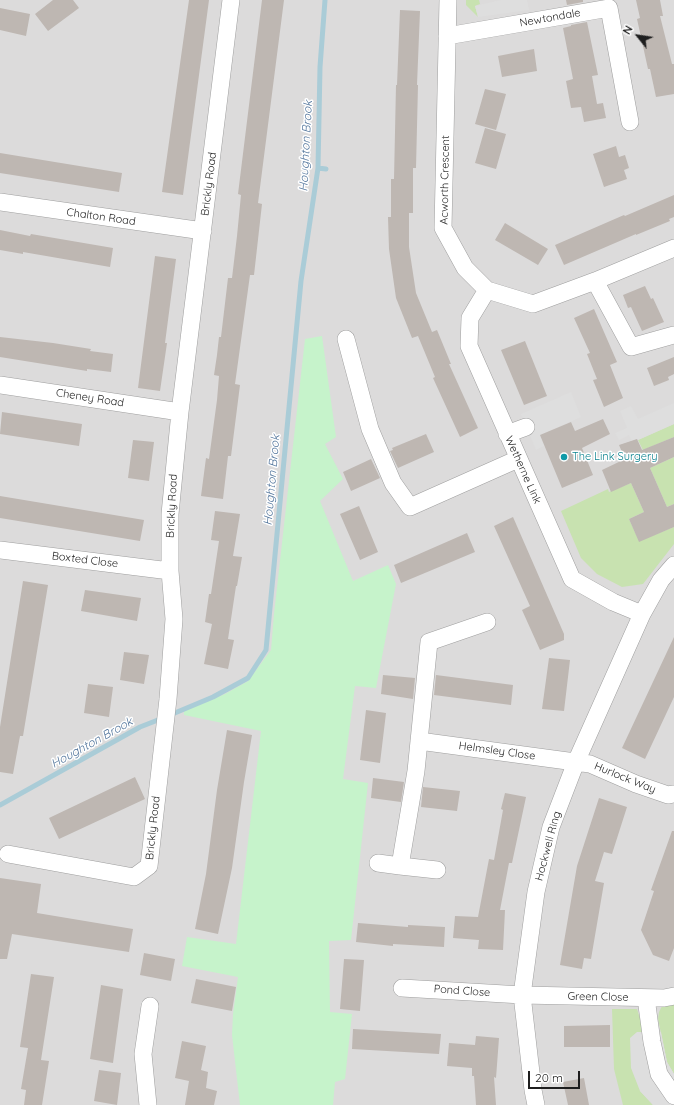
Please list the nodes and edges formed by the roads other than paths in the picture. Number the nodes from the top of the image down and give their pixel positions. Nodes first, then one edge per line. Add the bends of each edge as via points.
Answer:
1 (231, 0) edge
2 (448, 0) edge
3 (447, 36) junction
4 (630, 122) dead end
5 (0, 202) edge
6 (203, 231) junction
7 (674, 248) edge
8 (595, 282) junction
9 (487, 290) junction
10 (674, 335) edge
11 (346, 339) dead end
12 (0, 385) edge
13 (180, 412) junction
14 (526, 427) dead end
15 (507, 434) junction
16 (518, 460) junction
17 (0, 550) edge
18 (674, 565) edge
19 (170, 571) junction
20 (642, 614) junction
21 (487, 622) dead end
22 (419, 741) junction
23 (576, 762) junction
24 (674, 794) edge
25 (8, 854) dead end
26 (378, 863) dead end
27 (400, 866) junction
28 (437, 870) dead end
29 (402, 988) dead end
30 (522, 995) junction
31 (674, 996) edge
32 (646, 998) junction
33 (150, 1006) dead end
34 (674, 1096) edge
35 (148, 1105) edge
36 (536, 1105) edge

1 - 6 street, Brickly Road
2 - 3 street, Acworth Crescent
3 - 4 street, Newtondale via 609,8
3 - 9 street, Acworth Crescent via 443,228 465,268
5 - 6 street, Chalton Road
6 - 13 street, Brickly Road
7 - 8 street, Acworth Crescent
8 - 9 street, Acworth Crescent via 533,304
8 - 10 street via 631,347
9 - 15 street, Wetherne Link via 470,318 469,346
11 - 16 street via 370,429 393,483 410,507
12 - 13 street, Cheney Road
13 - 19 street, Brickly Road via 170,514
14 - 15 street
15 - 16 street, Wetherne Link
16 - 20 street, Wetherne Link via 572,578 613,602
17 - 19 street, Boxted Close
18 - 20 street, Hockwell Ring via 661,580
19 - 25 street, Brickly Road via 174,619 149,866 134,877
20 - 23 street, Hockwell Ring
21 - 22 street via 429,642
22 - 23 street, Helmsley Close
22 - 27 street
23 - 24 street, Hurlock Way via 590,764 668,795
23 - 30 street, Hockwell Ring via 549,834 536,892
26 - 27 street
27 - 28 street
29 - 30 street, Pond Close
30 - 32 street, Green Close
30 - 36 street, Hockwell Ring
31 - 32 street, Green Close
32 - 34 street via 652,1042 660,1074
33 - 35 street via 143,1054

